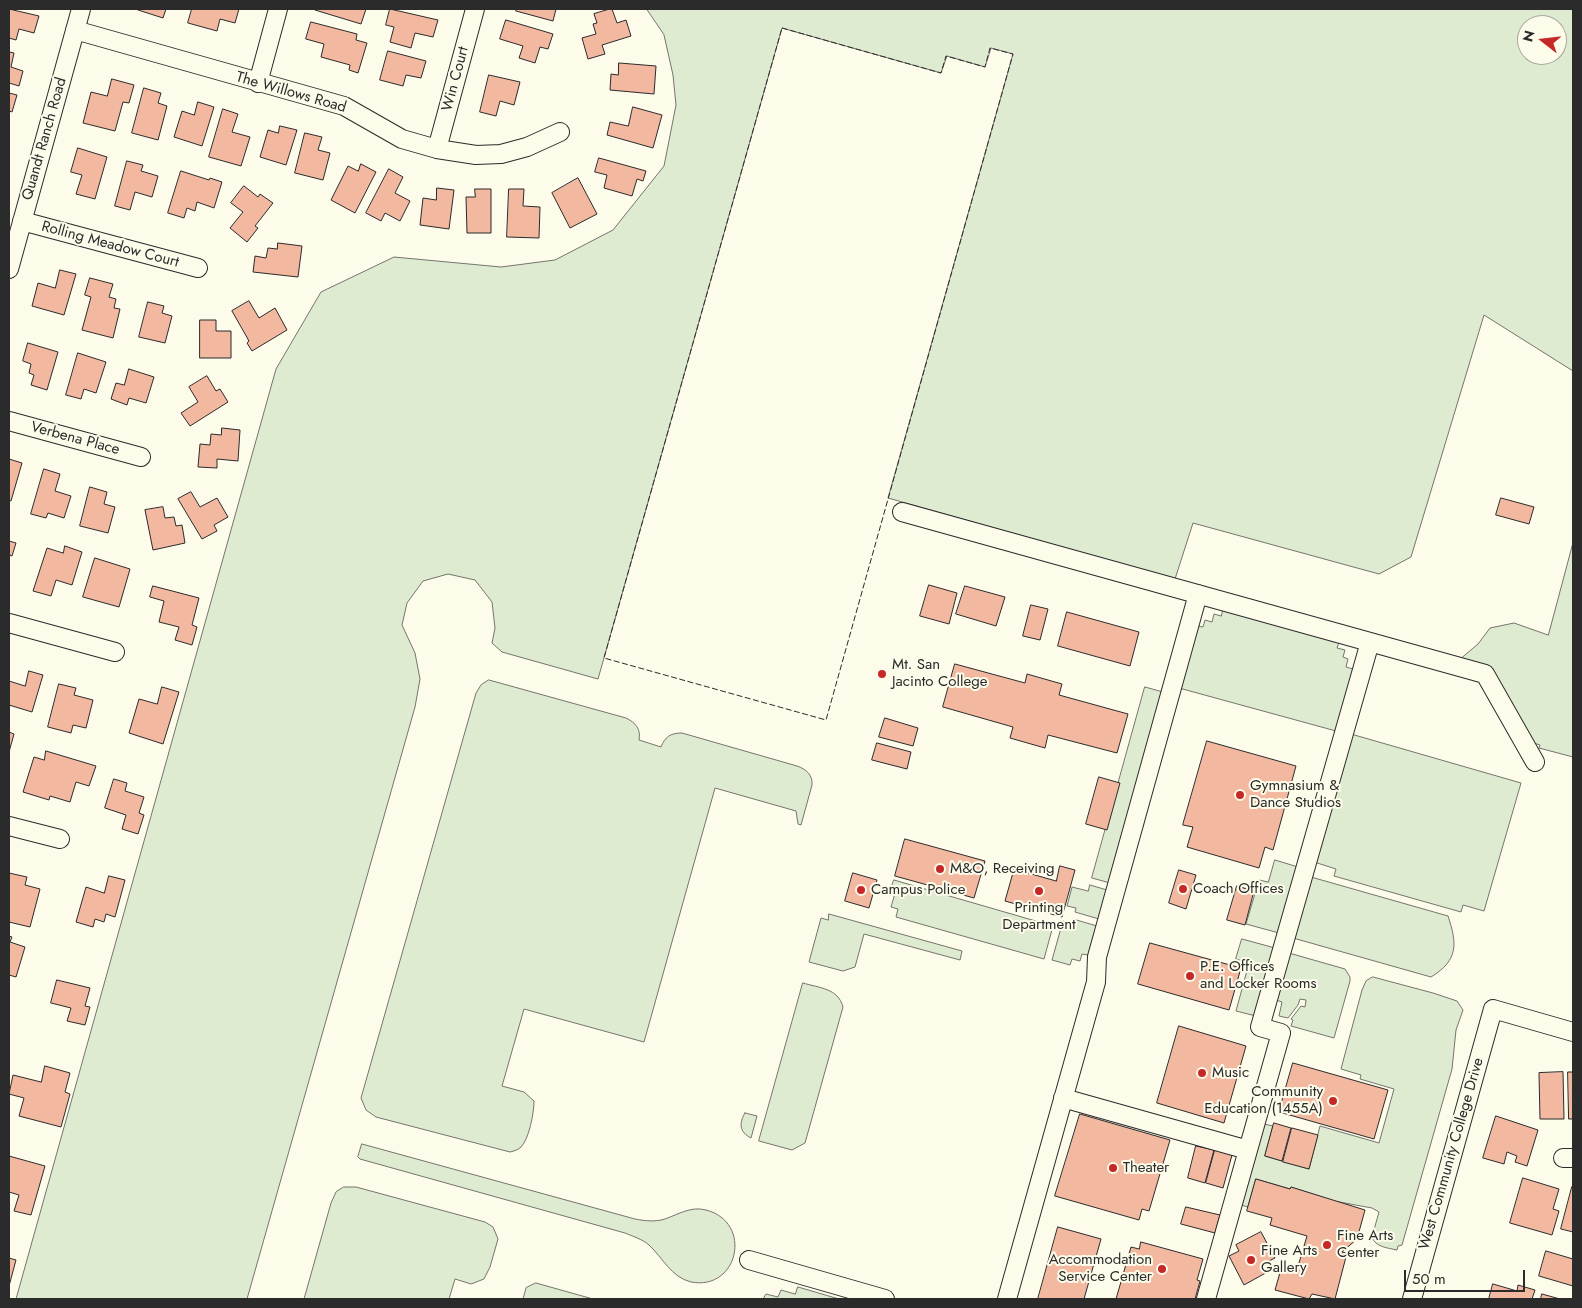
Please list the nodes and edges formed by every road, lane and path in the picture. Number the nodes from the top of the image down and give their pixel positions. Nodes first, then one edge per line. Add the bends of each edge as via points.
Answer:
1 (82, 9) edge
2 (278, 9) edge
3 (475, 9) edge
4 (76, 30) junction
5 (258, 82) junction
6 (560, 132) dead end
7 (437, 150) junction
8 (22, 221) junction
9 (198, 268) dead end
10 (9, 269) edge
11 (9, 421) edge
12 (141, 457) dead end
13 (902, 512) dead end
14 (1198, 594) junction
15 (9, 624) edge
16 (1370, 642) junction
17 (116, 652) dead end
18 (1535, 762) dead end
19 (9, 826) edge
20 (60, 839) dead end
21 (1573, 1032) edge
22 (1063, 1098) junction
23 (1248, 1150) junction
24 (749, 1260) dead end
25 (885, 1299) edge
26 (993, 1299) edge
27 (1007, 1299) edge
28 (1206, 1299) edge
29 (1412, 1299) edge

1 - 4 street, Quandt Ranch Road
2 - 5 street
3 - 7 street, Win Court
4 - 5 street, The Willows Road
4 - 8 street, Quandt Ranch Road
5 - 7 street, The Willows Road via 344,106 402,139
6 - 7 street, The Willows Road via 527,147 501,154 476,155
8 - 9 street, Rolling Meadow Court
8 - 10 street, Quandt Ranch Road
11 - 12 street, Verbena Place
13 - 14 street
14 - 16 street
14 - 22 street via 1097,957 1096,982
15 - 17 street
16 - 18 street via 1485,674
16 - 23 street via 1260,1027 1280,1033
19 - 20 street
21 - 29 street, West Community College Drive via 1493,1009
22 - 23 street
22 - 27 street
23 - 28 street
24 - 25 street
26 - 27 street

